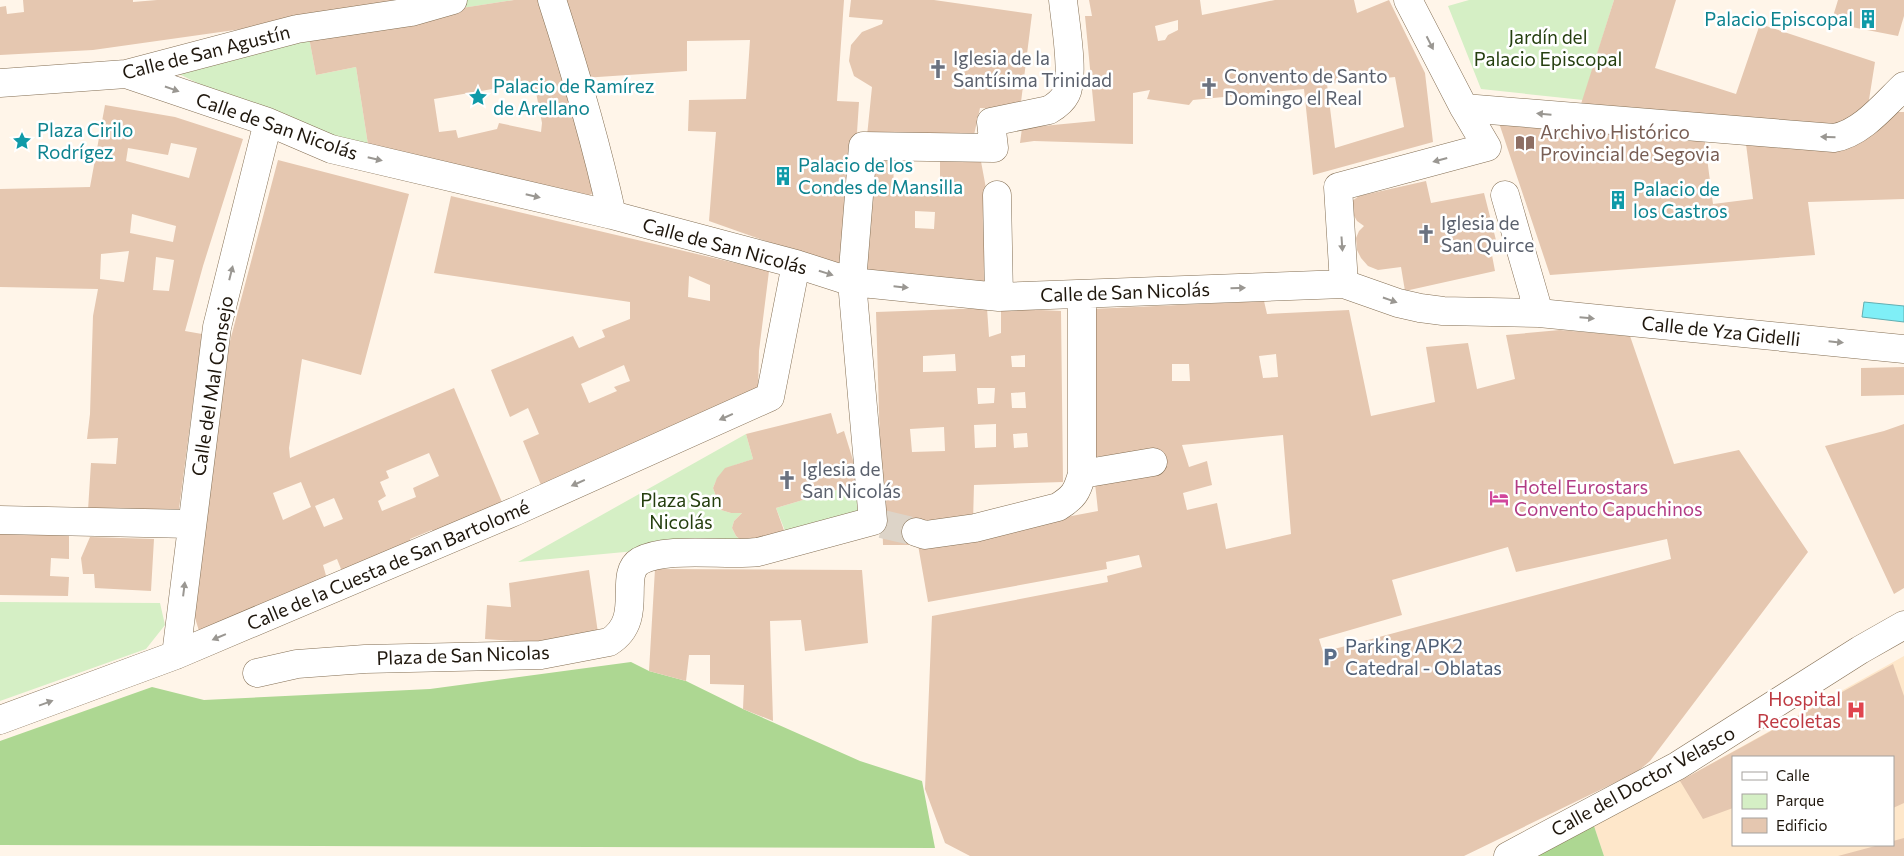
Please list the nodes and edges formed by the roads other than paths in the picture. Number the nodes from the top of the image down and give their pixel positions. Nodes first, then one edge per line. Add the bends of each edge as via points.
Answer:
1 (453, 0) edge
2 (552, 0) edge
3 (1063, 0) edge
4 (1408, 0) edge
5 (126, 74) junction
6 (0, 83) edge
7 (1904, 86) edge
8 (1464, 108) junction
9 (268, 122) junction
10 (1505, 194) dead end
11 (997, 195) dead end
12 (612, 215) junction
13 (796, 264) junction
14 (852, 282) junction
15 (1344, 284) junction
16 (1082, 294) junction
17 (999, 297) junction
18 (1539, 313) junction
19 (1904, 349) edge
20 (1153, 462) dead end
21 (1082, 474) junction
22 (0, 520) edge
23 (192, 524) junction
24 (916, 532) tunnel mouth
25 (1904, 625) edge
26 (176, 655) junction
27 (257, 673) dead end
28 (0, 720) edge
29 (1508, 856) edge

1 - 5 street, Calle de San Agustín via 410,12 297,29
2 - 12 street via 587,112
3 - 14 street, Plaza de San Nicolas via 1070,77 1066,95 1056,106 992,122 994,148 863,146
4 -> 8 street
5 - 6 street, Calle de San Agustín
5 -> 9 street, Calle de San Nicolás
7 -> 8 street via 1858,128 1834,138
8 -> 15 street via 1487,147 1338,187
9 -> 12 street, Calle de San Nicolás via 331,149
23 -> 9 street, Calle del Mal Consejo via 218,328
10 - 18 street
11 - 17 street
12 - 13 street, Calle de San Nicolás
13 -> 14 street, Calle de San Nicolás
13 -> 26 street, Calle de la Cuesta de San Bartolomé via 770,397 516,511
14 -> 17 street, Calle de San Nicolás
14 - 27 street, Plaza de San Nicolas via 878,522 758,552 673,554 641,560 631,574 629,614 625,627 609,642 540,656 365,659 297,664
16 -> 15 street, Calle de San Nicolás
15 -> 18 street, Calle de San Nicolás via 1420,308
16 - 17 street, Calle de San Nicolás
16 - 21 street
18 -> 19 street, Calle de Yza Gidelli
20 - 21 street
21 - 24 street via 1077,491 1058,507 975,528 925,535
22 - 23 street
26 -> 23 street, Calle del Mal Consejo
25 - 29 street, Calle del Doctor Velasco via 1677,766
28 -> 26 street, Calle de la Cuesta de San Bartolomé

